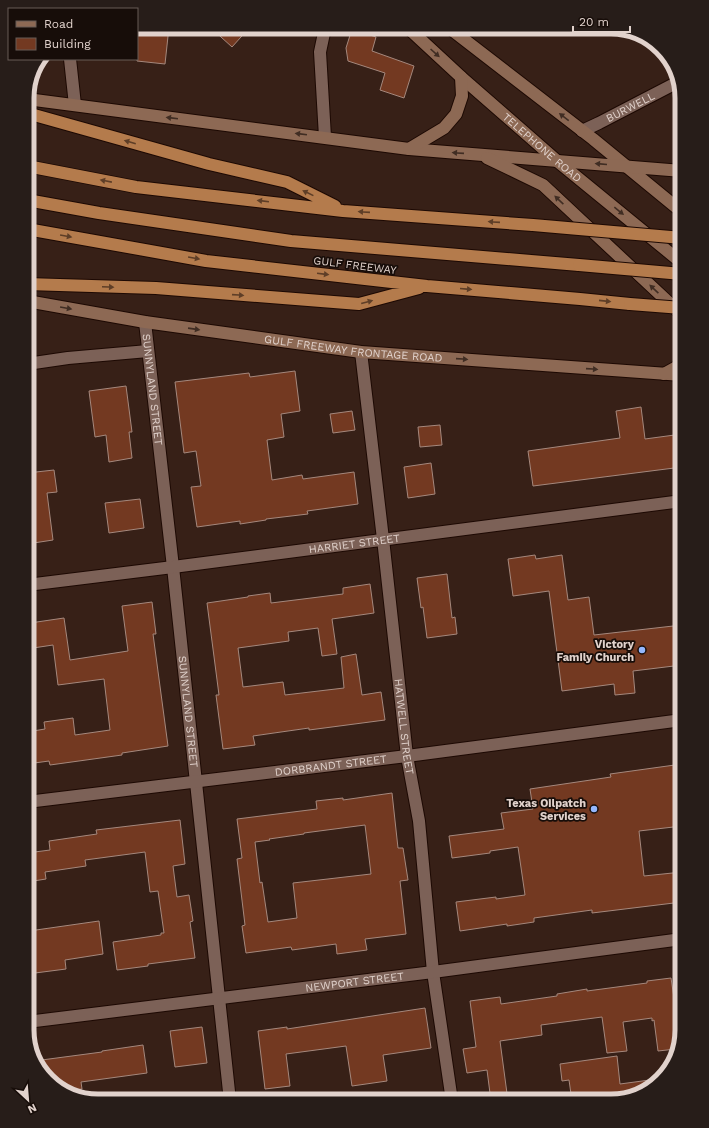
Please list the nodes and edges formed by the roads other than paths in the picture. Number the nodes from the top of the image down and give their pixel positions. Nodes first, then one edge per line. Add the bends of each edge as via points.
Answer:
1 (324, 34) edge
2 (414, 34) edge
3 (457, 34) edge
4 (70, 60) edge
5 (461, 77) junction
6 (673, 84) edge
7 (34, 100) edge
8 (75, 105) junction
9 (34, 115) edge
10 (582, 131) junction
11 (325, 137) junction
12 (409, 149) junction
13 (481, 154) junction
14 (556, 160) junction
15 (34, 167) edge
16 (628, 167) junction
17 (675, 170) edge
18 (34, 201) edge
19 (675, 206) edge
20 (343, 211) junction
21 (34, 230) edge
22 (675, 237) edge
23 (675, 257) edge
24 (675, 273) edge
25 (34, 284) edge
26 (427, 286) junction
27 (34, 302) edge
28 (675, 307) edge
29 (675, 308) edge
30 (145, 322) junction
31 (148, 350) junction
32 (361, 352) junction
33 (34, 363) edge
34 (675, 368) edge
35 (664, 374) junction
36 (675, 375) edge
37 (675, 502) edge
38 (383, 539) junction
39 (173, 567) junction
40 (34, 584) edge
41 (675, 721) edge
42 (407, 756) junction
43 (195, 781) junction
44 (34, 801) edge
45 (675, 941) edge
46 (433, 972) junction
47 (219, 998) junction
48 (34, 1021) edge
49 (229, 1094) edge
50 (451, 1094) edge

1 - 11 street via 320,52
2 -> 5 main road, TELEPHONE ROAD
10 -> 3 main road
4 - 8 street
5 - 12 main road via 462,96 456,114 444,128
5 - 14 main road, TELEPHONE ROAD
6 - 10 street, BURWELL
7 - 8 main road
11 -> 8 main road
20 -> 9 highway via 287,182 209,164
10 - 16 main road
11 - 12 main road
13 -> 12 main road
13 - 14 main road
29 -> 13 main road via 543,185
16 -> 14 main road
14 -> 23 main road, TELEPHONE ROAD
20 -> 15 highway via 136,187
16 - 17 main road
16 - 19 main road
18 - 24 highway, GULF FREEWAY, bridge via 291,241
22 -> 20 highway, bridge
21 -> 26 highway, GULF FREEWAY via 206,261
25 -> 26 highway via 156,288 359,304
26 -> 28 highway, GULF FREEWAY, bridge
27 -> 30 main road, GULF FREEWAY FRONTAGE ROAD
30 - 31 street, SUNNYLAND STREET
30 -> 32 main road, GULF FREEWAY FRONTAGE ROAD
31 - 33 street
31 - 39 street, SUNNYLAND STREET
32 -> 35 main road, GULF FREEWAY FRONTAGE ROAD
32 - 38 street, HATWELL STREET
34 - 35 main road
35 - 36 main road, GULF FREEWAY FRONTAGE ROAD
37 - 38 street, HARRIET STREET
38 - 39 street, HARRIET STREET
38 - 42 street, HATWELL STREET
39 - 40 street, HARRIET STREET
39 - 43 street, SUNNYLAND STREET
41 - 42 street, DORBRANDT STREET
42 - 43 street, DORBRANDT STREET
42 - 46 street, HATWELL STREET via 419,821
43 - 44 street, DORBRANDT STREET
43 - 47 street, SUNNYLAND STREET
45 - 46 street, NEWPORT STREET
46 - 47 street, NEWPORT STREET
46 - 50 street, HATWELL STREET
47 - 48 street, NEWPORT STREET
47 - 49 street, SUNNYLAND STREET

